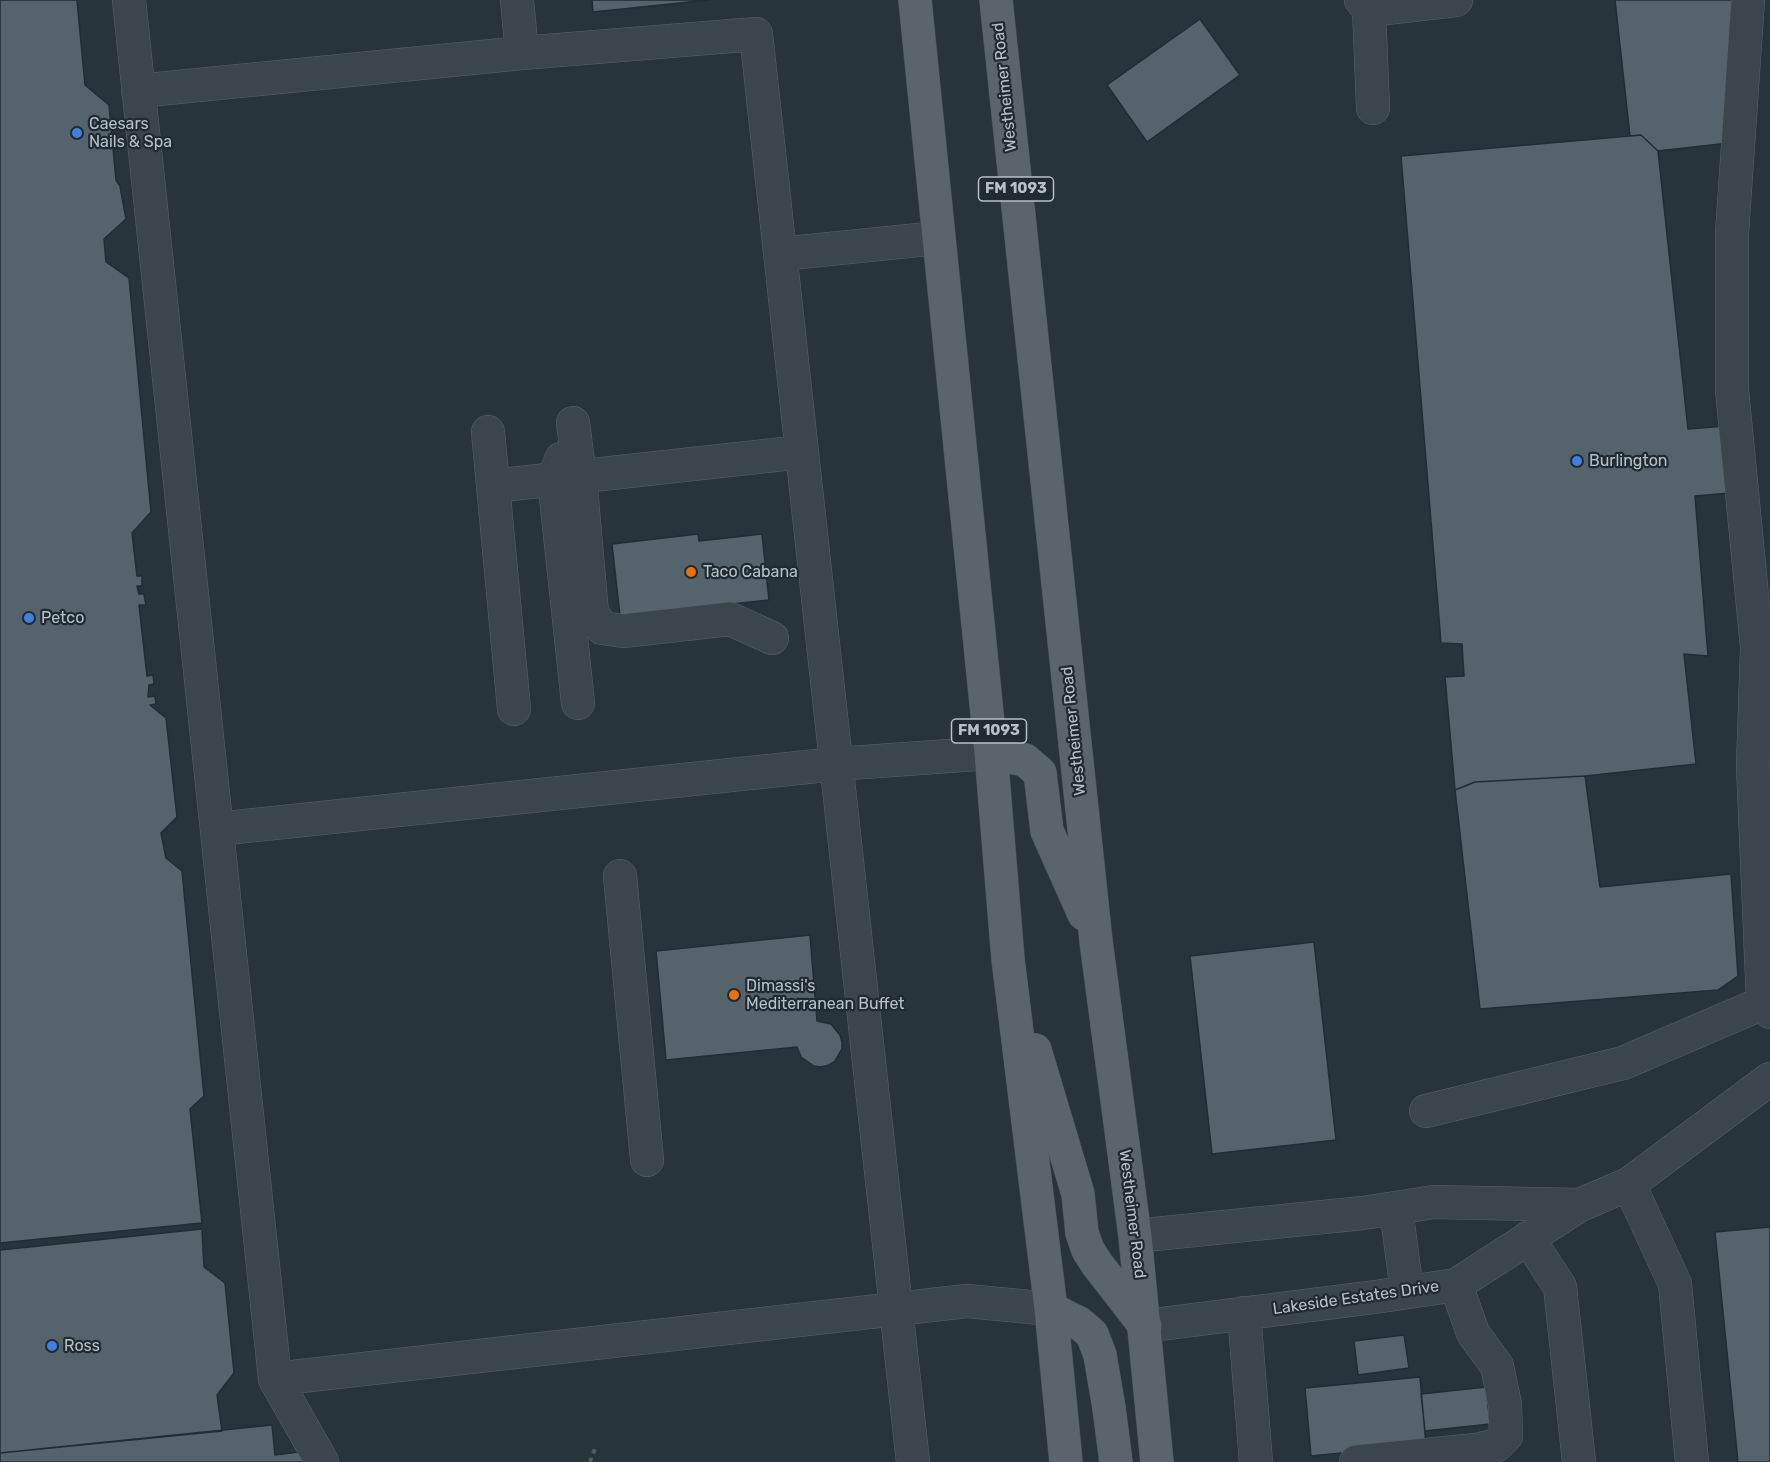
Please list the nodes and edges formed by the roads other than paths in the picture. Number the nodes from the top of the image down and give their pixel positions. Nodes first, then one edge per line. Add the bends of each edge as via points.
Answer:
1 (129, 0) edge
2 (517, 0) edge
3 (915, 0) edge
4 (996, 0) edge
5 (1456, 0) edge
6 (1748, 0) edge
7 (1365, 5) edge
8 (522, 53) junction
9 (138, 92) junction
10 (1373, 108) dead end
11 (938, 238) junction
12 (780, 254) junction
13 (573, 423) dead end
14 (488, 432) dead end
15 (802, 452) junction
16 (567, 478) junction
17 (493, 486) junction
18 (569, 622) junction
19 (822, 632) junction
20 (772, 638) junction
21 (578, 703) dead end
22 (514, 709) dead end
23 (992, 753) junction
24 (836, 764) junction
25 (217, 829) junction
26 (620, 876) dead end
27 (1096, 940) junction
28 (1008, 959) junction
29 (1766, 1008) edge
30 (1768, 1084) edge
31 (1426, 1111) dead end
32 (647, 1160) dead end
33 (1629, 1185) junction
34 (1580, 1205) junction
35 (1396, 1208) junction
36 (1135, 1236) junction
37 (1528, 1238) junction
38 (1456, 1285) junction
39 (1407, 1292) junction
40 (1051, 1309) junction
41 (896, 1310) junction
42 (1244, 1313) junction
43 (1145, 1326) junction
44 (275, 1378) junction
45 (322, 1462) edge
46 (913, 1462) edge
47 (1066, 1462) edge
48 (1116, 1462) edge
49 (1157, 1462) edge
50 (1256, 1462) edge
51 (1356, 1462) edge
52 (1579, 1462) edge
53 (1692, 1462) edge

1 - 9 street
2 - 8 street
3 - 11 main road, FM 1093
4 - 27 main road, Westheimer Road / FM 1093
5 - 7 street
6 - 29 street via 1732,233 1732,390 1757,648 1753,766
7 - 10 street
8 - 9 street
8 - 12 street via 756,34
9 - 25 street
11 - 12 street
11 - 23 main road, FM 1093
12 - 15 street
13 - 16 street
14 - 17 street
15 - 16 street
15 - 19 street
16 - 17 street
16 - 18 street
16 - 20 street via 592,613 603,628 623,631 730,619
17 - 22 street
18 - 20 street via 582,642 603,650
18 - 21 street
19 - 20 street
19 - 24 street
23 - 24 street
23 - 27 main road via 1025,760 1040,774 1047,831
23 - 28 main road, FM 1093
24 - 25 street
24 - 41 street
25 - 44 street
26 - 32 street
27 - 36 main road, Westheimer Road / FM 1093
28 - 40 main road, FM 1093
28 - 43 main road via 1078,1194 1088,1250
29 - 31 street via 1623,1063
30 - 33 street, Lakeside Estates Drive
33 - 34 street, Lakeside Estates Drive
33 - 53 street via 1675,1284
34 - 35 street, Lakeside Estates Drive via 1434,1202
34 - 37 street, Lakeside Estates Drive
35 - 36 street, Lakeside Estates Drive
35 - 39 street
36 - 43 main road, Westheimer Road / FM 1093
37 - 38 street, Lakeside Estates Drive
37 - 52 street via 1560,1287
38 - 39 street, Lakeside Estates Drive
38 - 51 street via 1473,1333 1497,1366 1506,1436 1497,1445 1476,1450
39 - 42 street, Lakeside Estates Drive
40 - 41 street via 967,1301
40 - 47 main road, FM 1093
40 - 48 main road via 1079,1323 1092,1335 1100,1355
41 - 44 street
41 - 46 street
42 - 43 street, Lakeside Estates Drive
42 - 50 street
43 - 49 main road, Westheimer Road / FM 1093
44 - 45 street

